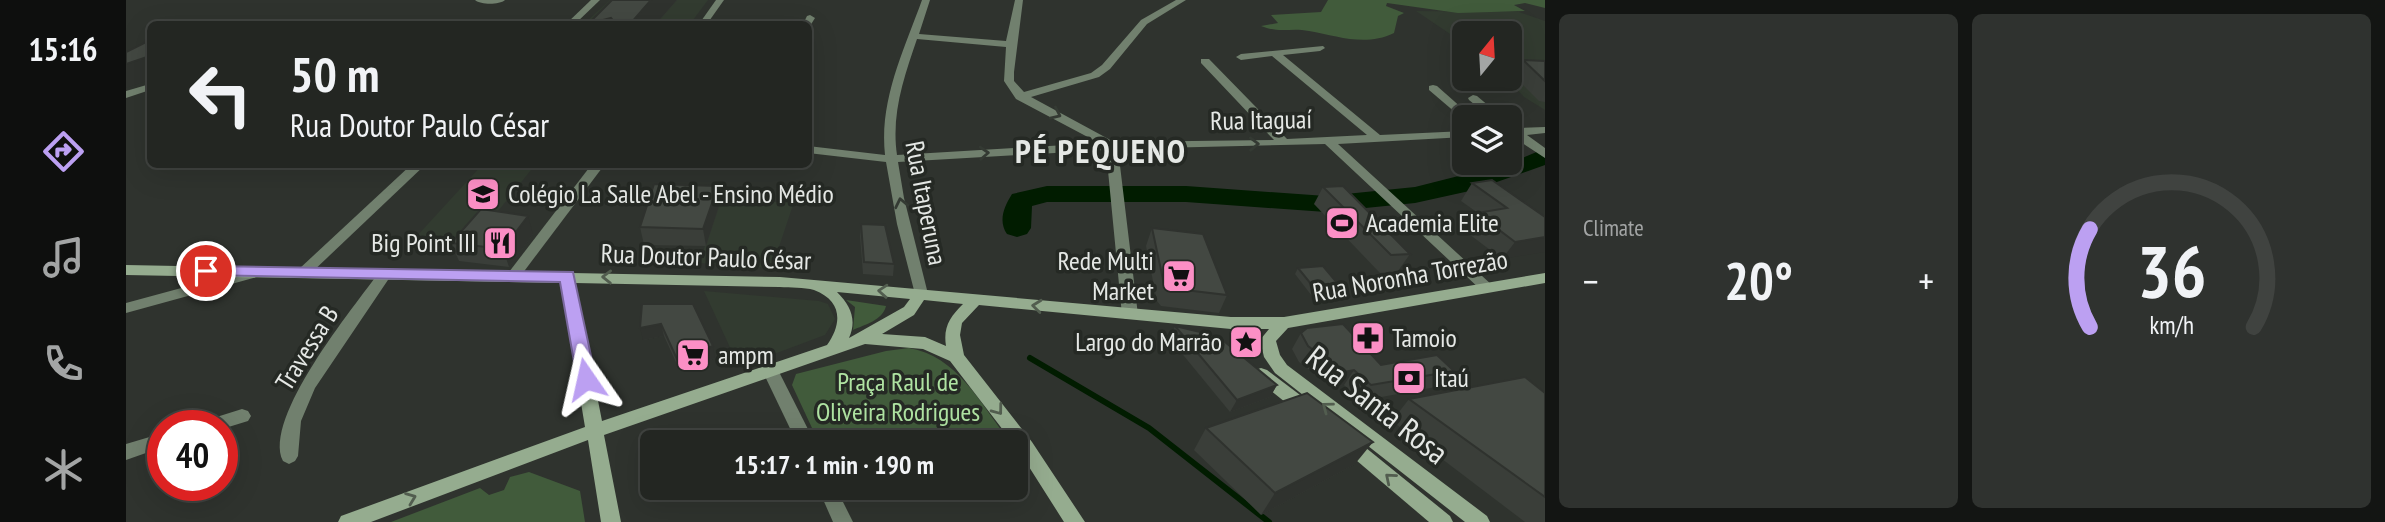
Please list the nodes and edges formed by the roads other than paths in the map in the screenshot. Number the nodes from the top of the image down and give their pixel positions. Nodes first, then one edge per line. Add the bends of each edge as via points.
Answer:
1 (479, 0) edge
2 (501, 0) edge
3 (596, 0) edge
4 (720, 0) edge
5 (926, 0) edge
6 (1019, 0) edge
7 (1182, 0) edge
8 (573, 21) edge
9 (705, 21) edge
10 (914, 36) junction
11 (1013, 45) junction
12 (1320, 48) dead end
13 (1275, 54) junction
14 (1241, 57) dead end
15 (1205, 61) dead end
16 (147, 88) edge
17 (1433, 88) dead end
18 (126, 95) edge
19 (1020, 97) junction
20 (1472, 98) dead end
21 (1453, 105) edge
22 (1481, 105) edge
23 (1522, 130) edge
24 (1545, 130) edge
25 (1452, 134) edge
26 (1376, 137) junction
27 (1522, 137) edge
28 (1328, 141) junction
29 (1284, 143) junction
30 (1112, 146) junction
31 (812, 149) edge
32 (1545, 154) edge
33 (891, 159) junction
34 (417, 168) edge
35 (596, 168) edge
36 (126, 270) edge
37 (260, 272) junction
38 (304, 272) junction
39 (385, 274) junction
40 (514, 275) junction
41 (567, 276) junction
42 (1545, 278) edge
43 (816, 286) junction
44 (1486, 286) junction
45 (921, 293) junction
46 (975, 300) junction
47 (126, 308) edge
48 (1130, 315) junction
49 (1178, 321) junction
50 (1283, 323) junction
51 (1213, 337) edge
52 (860, 340) junction
53 (832, 348) junction
54 (956, 357) junction
55 (1243, 360) edge
56 (769, 368) junction
57 (242, 416) dead end
58 (238, 417) edge
59 (596, 430) junction
60 (800, 430) edge
61 (1358, 430) junction
62 (1340, 436) junction
63 (147, 445) edge
64 (126, 452) edge
65 (289, 456) dead end
66 (833, 500) edge
67 (1473, 517) edge
68 (348, 522) edge
69 (611, 522) edge
70 (843, 522) edge
71 (1075, 522) edge
72 (1443, 522) edge
73 (1449, 522) edge

1 - 2 street
3 - 8 street
4 - 9 street
5 - 10 street, Rua Itaperuna
6 - 11 street
7 - 19 street via 1144,22 1095,75
10 - 11 street
10 - 33 street, Rua Itaperuna via 892,104
11 - 19 street via 1009,82
12 - 13 street
13 - 14 street
13 - 26 street
15 - 29 street
16 - 18 street
17 - 21 street
19 -> 30 street
20 - 22 street
23 - 24 street
25 - 26 street, Rua Itaguaí
26 - 28 street, Rua Itaguaí
27 - 32 street
28 - 29 street, Rua Itaguaí
28 - 44 street
30 -> 29 street, Rua Itaguaí
33 -> 30 street, Rua Itaguaí
30 - 48 street
31 - 33 street, Rua Itaguaí
45 -> 33 street, Rua Itaperuna
34 - 38 street
35 - 40 street
36 - 37 main road, Rua Doutor Paulo César
37 - 38 main road, Rua Doutor Paulo César
37 - 47 street
38 - 39 main road, Rua Doutor Paulo César
39 - 40 main road, Rua Doutor Paulo César
39 - 65 street, Travessa B via 308,386 292,421
40 - 41 main road, Rua Doutor Paulo César
43 -> 41 main road, Rua Doutor Paulo César via 733,279
41 - 59 main road
42 - 44 main road, Rua Noronha Torrezão
45 -> 43 main road, Rua Doutor Paulo César
43 - 53 main road via 839,301 847,317 845,333
44 - 50 main road, Rua Noronha Torrezão
45 - 46 main road, Rua Doutor Paulo César
45 - 52 main road via 909,311
48 -> 46 main road, Rua Doutor Paulo César
46 - 54 main road via 955,321
48 - 49 main road, Rua Doutor Paulo César
49 - 50 main road, Rua Doutor Paulo César
49 - 51 main road
61 -> 50 main road, Rua Santa Rosa via 1302,388 1272,357 1268,341
52 - 53 main road
52 - 54 main road via 925,342
53 - 56 main road
54 -> 71 main road via 1026,447
55 - 62 main road, Rua Santa Rosa
56 - 59 main road
56 - 60 street
57 - 58 street
68 -> 59 main road
59 - 69 main road
61 - 62 main road
61 - 67 main road, Rua Santa Rosa
72 -> 62 main road, Rua Santa Rosa
63 - 64 street
66 - 70 street
67 - 73 main road

